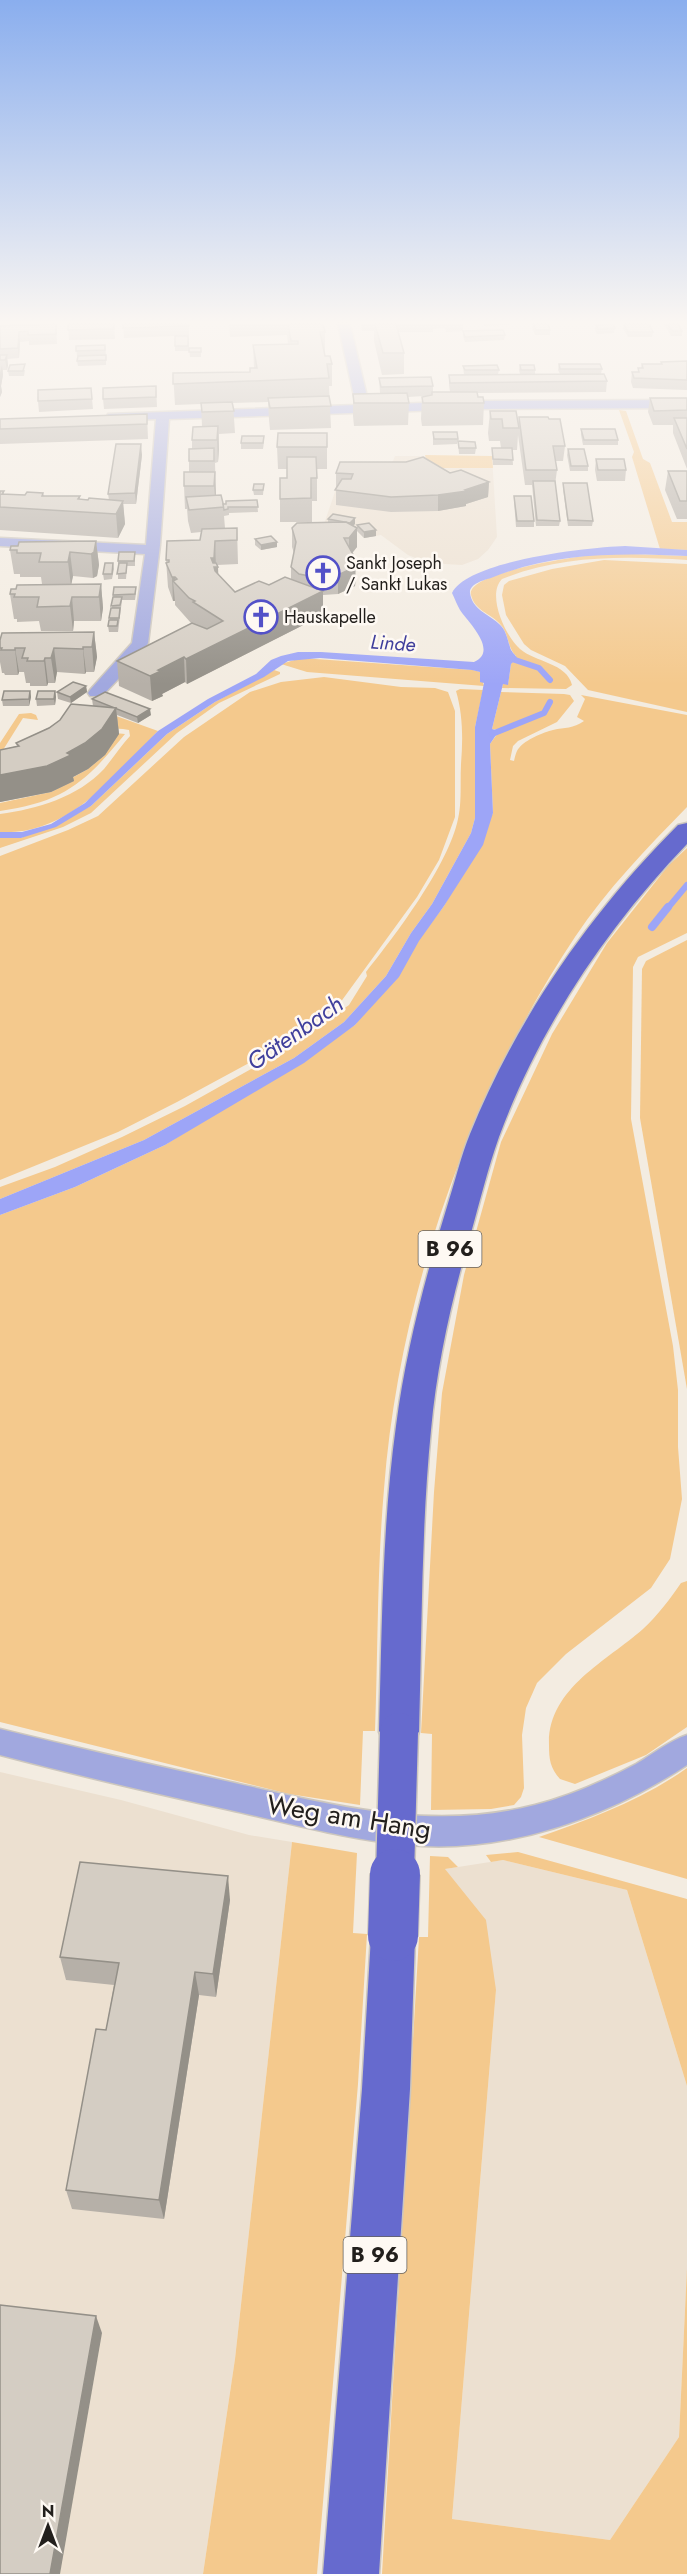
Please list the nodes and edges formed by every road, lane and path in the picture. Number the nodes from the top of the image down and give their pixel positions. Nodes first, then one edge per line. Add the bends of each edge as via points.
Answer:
1 (161, 444) edge
2 (0, 542) edge
3 (152, 550) junction
4 (96, 693) dead end
5 (687, 830) edge
6 (0, 1742) edge
7 (687, 1748) edge
8 (351, 2574) edge

1 - 3 street
2 - 3 street
3 - 4 street via 140,643
5 - 8 main road, B 96, bridge via 653,862 592,941 536,1030 485,1136 444,1269 419,1386 408,1489 387,2089
6 - 7 street, Weg am Hang via 354,1823 434,1832 521,1824 592,1799 659,1768

